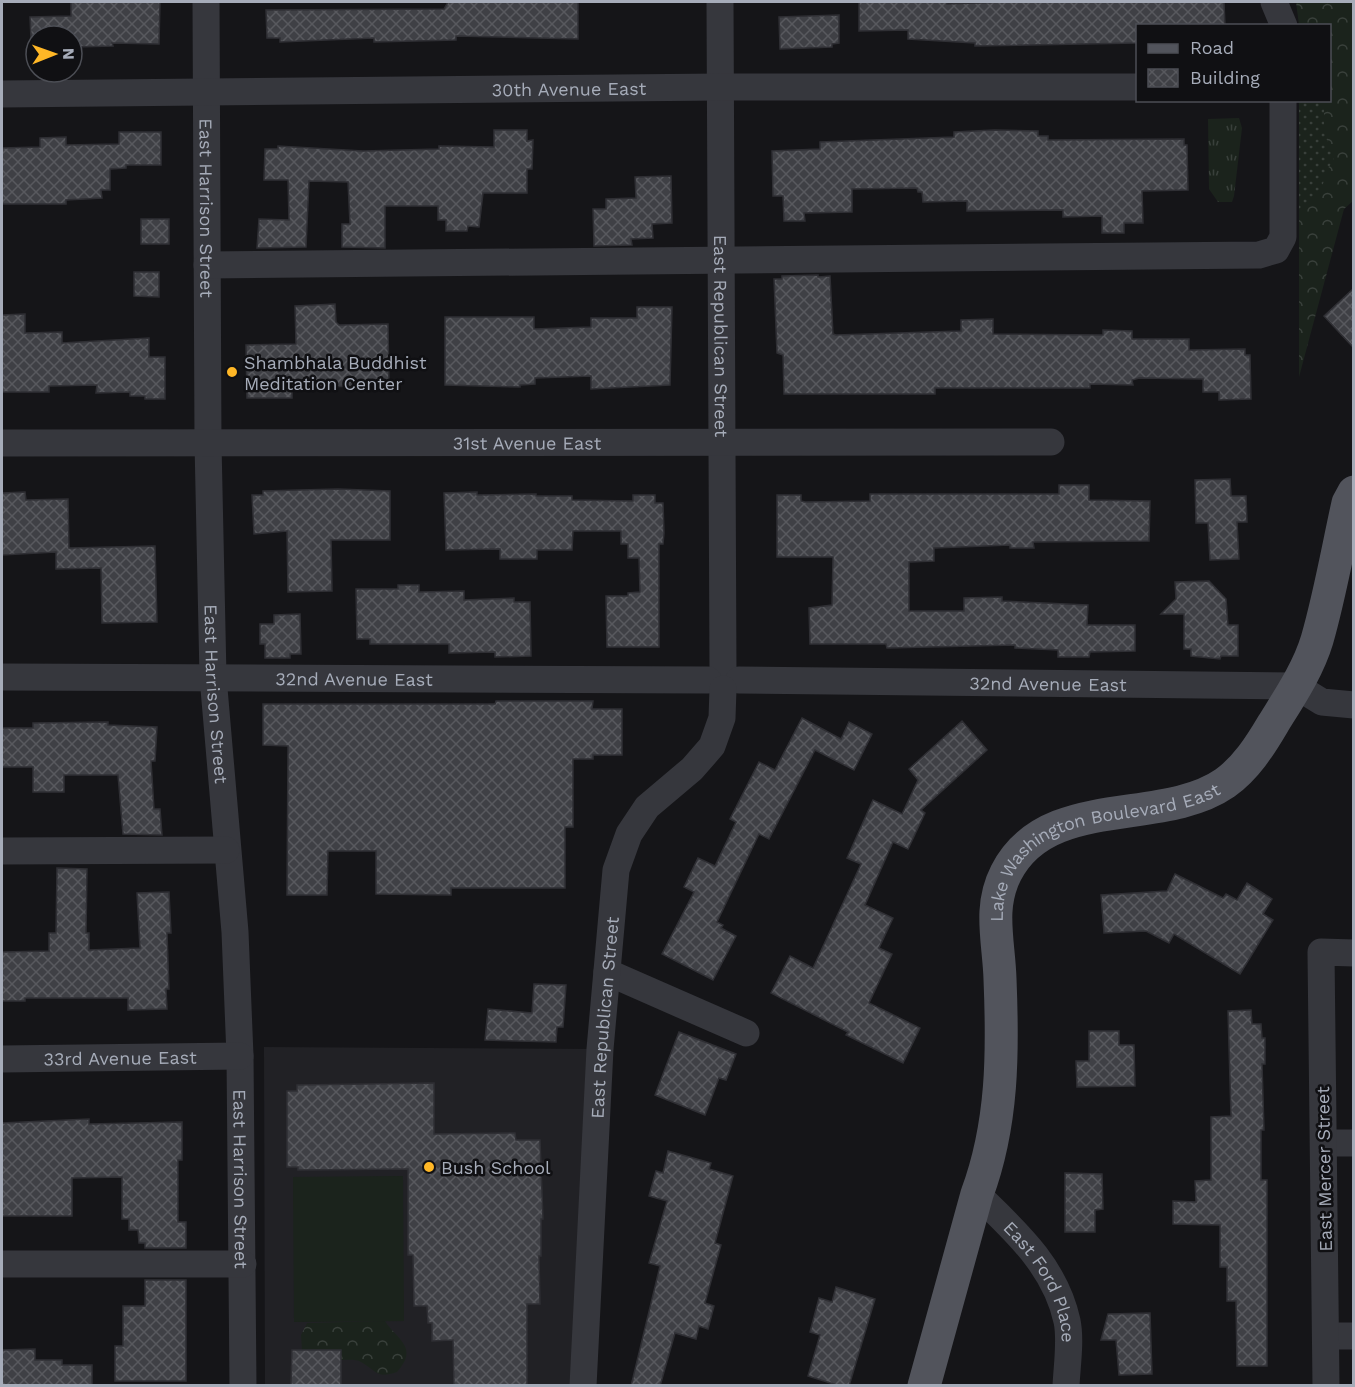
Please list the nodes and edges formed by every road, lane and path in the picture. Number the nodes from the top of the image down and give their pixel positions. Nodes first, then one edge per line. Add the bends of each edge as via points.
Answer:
1 (206, 2) edge
2 (720, 2) edge
3 (1274, 2) edge
4 (1283, 24) edge
5 (722, 87) junction
6 (1136, 87) edge
7 (206, 93) junction
8 (2, 94) edge
9 (1283, 102) edge
10 (722, 260) junction
11 (207, 265) junction
12 (722, 441) junction
13 (1051, 442) dead end
14 (2, 443) edge
15 (208, 443) junction
16 (1353, 492) edge
17 (2, 677) edge
18 (213, 677) junction
19 (723, 680) junction
20 (1296, 686) junction
21 (1353, 705) edge
22 (226, 850) junction
23 (2, 851) edge
24 (1353, 953) edge
25 (607, 972) junction
26 (746, 1033) dead end
27 (240, 1056) junction
28 (2, 1059) edge
29 (1324, 1143) junction
30 (1353, 1143) edge
31 (977, 1194) junction
32 (2, 1264) edge
33 (243, 1264) junction
34 (1326, 1336) junction
35 (1353, 1336) edge
36 (243, 1386) edge
37 (583, 1386) edge
38 (924, 1386) edge
39 (1066, 1386) edge
40 (1326, 1386) edge

1 - 7 street, East Harrison Street
2 - 5 street, East Republican Street
3 - 4 street
5 - 6 street, 30th Avenue East
5 - 7 street, 30th Avenue East
5 - 10 street, East Republican Street
7 - 8 street, 30th Avenue East
7 - 11 street, East Harrison Street
9 - 10 street via 1283,237 1276,250 1259,255
10 - 11 street
10 - 12 street, East Republican Street
11 - 15 street, East Harrison Street
12 - 13 street, 31st Avenue East
12 - 15 street, 31st Avenue East
12 - 19 street, East Republican Street
14 - 15 street, 31st Avenue East
15 - 18 street, East Harrison Street
16 - 20 main road, Lake Washington Boulevard East via 1317,641
17 - 18 street, 32nd Avenue East
18 - 19 street, 32nd Avenue East
18 - 22 street, East Harrison Street
19 - 20 street, 32nd Avenue East
19 - 25 street, East Republican Street via 722,718 712,746 692,769 647,807 629,834 616,870
20 - 21 street via 1322,702
20 - 31 main road, Lake Washington Boulevard East via 1251,759 1225,783 1191,798 1066,822 1020,852 1006,873 997,899 994,933 1000,977 999,1099 988,1165
22 - 23 street
22 - 27 street, East Harrison Street via 235,932
24 - 29 street, East Mercer Street via 1322,952
25 - 26 street
25 - 37 street, East Republican Street
27 - 28 street, 33rd Avenue East
27 - 33 street, East Harrison Street
29 - 30 street
29 - 34 street, East Mercer Street
31 - 38 main road, Lake Washington Boulevard East
31 - 39 street, East Ford Place via 1026,1241 1047,1271 1067,1323
32 - 33 street
33 - 36 street, East Harrison Street
34 - 35 street
34 - 40 street, East Mercer Street

